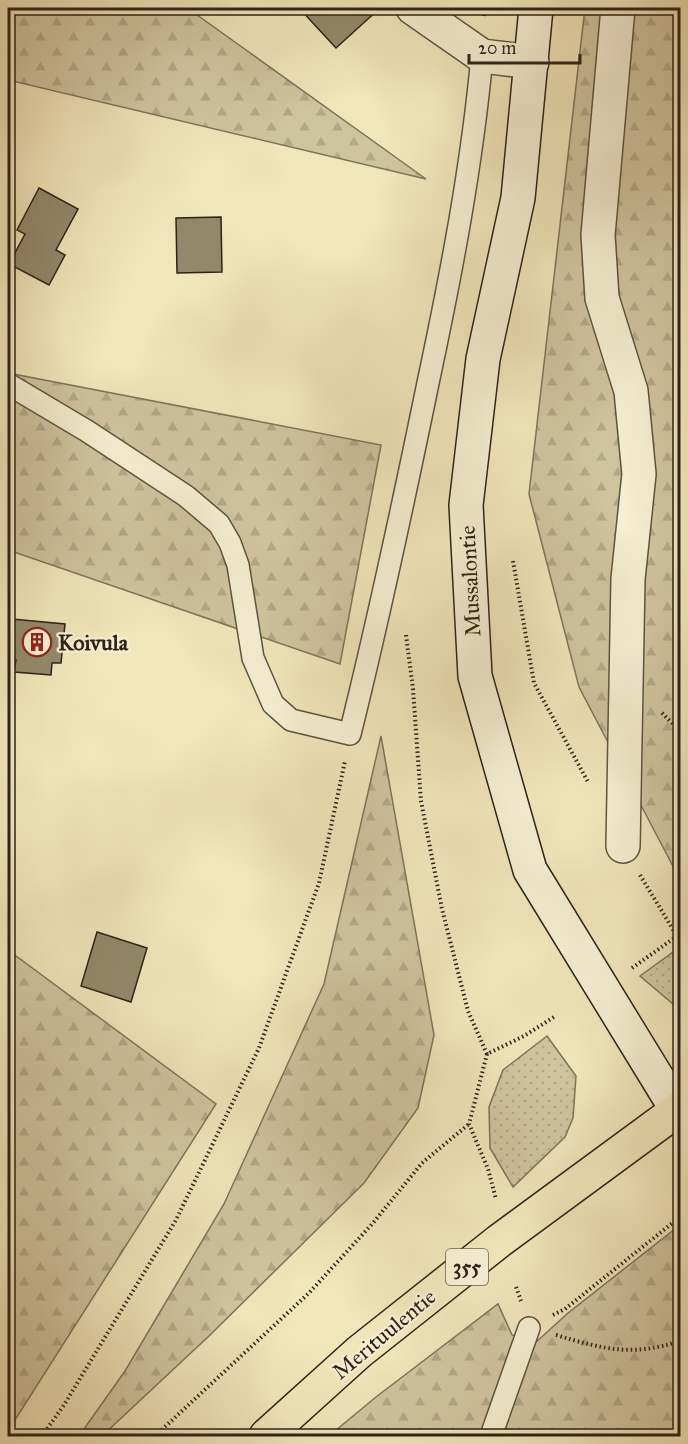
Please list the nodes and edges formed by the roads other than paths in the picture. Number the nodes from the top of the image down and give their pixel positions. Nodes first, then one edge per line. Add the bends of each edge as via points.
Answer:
1 (413, 8) edge
2 (536, 8) edge
3 (618, 8) edge
4 (482, 56) junction
5 (532, 62) junction
6 (8, 384) edge
7 (623, 846) road end
8 (679, 1109) edge
9 (529, 1328) road end
10 (266, 1437) edge
11 (491, 1437) edge

1 - 4 main road
2 - 5 main road, Mussalontie
3 - 7 main road via 598,235 602,298 632,391 639,474 628,579
4 - 5 main road
4 - 6 lane via 452,269 350,734 291,720 273,704 253,658 238,565 219,524 186,496
5 - 8 main road, Mussalontie via 518,198 483,359 465,505 475,676 530,870
8 - 10 main road, Merituulentie / 355 via 499,1241 359,1352
9 - 11 lane

